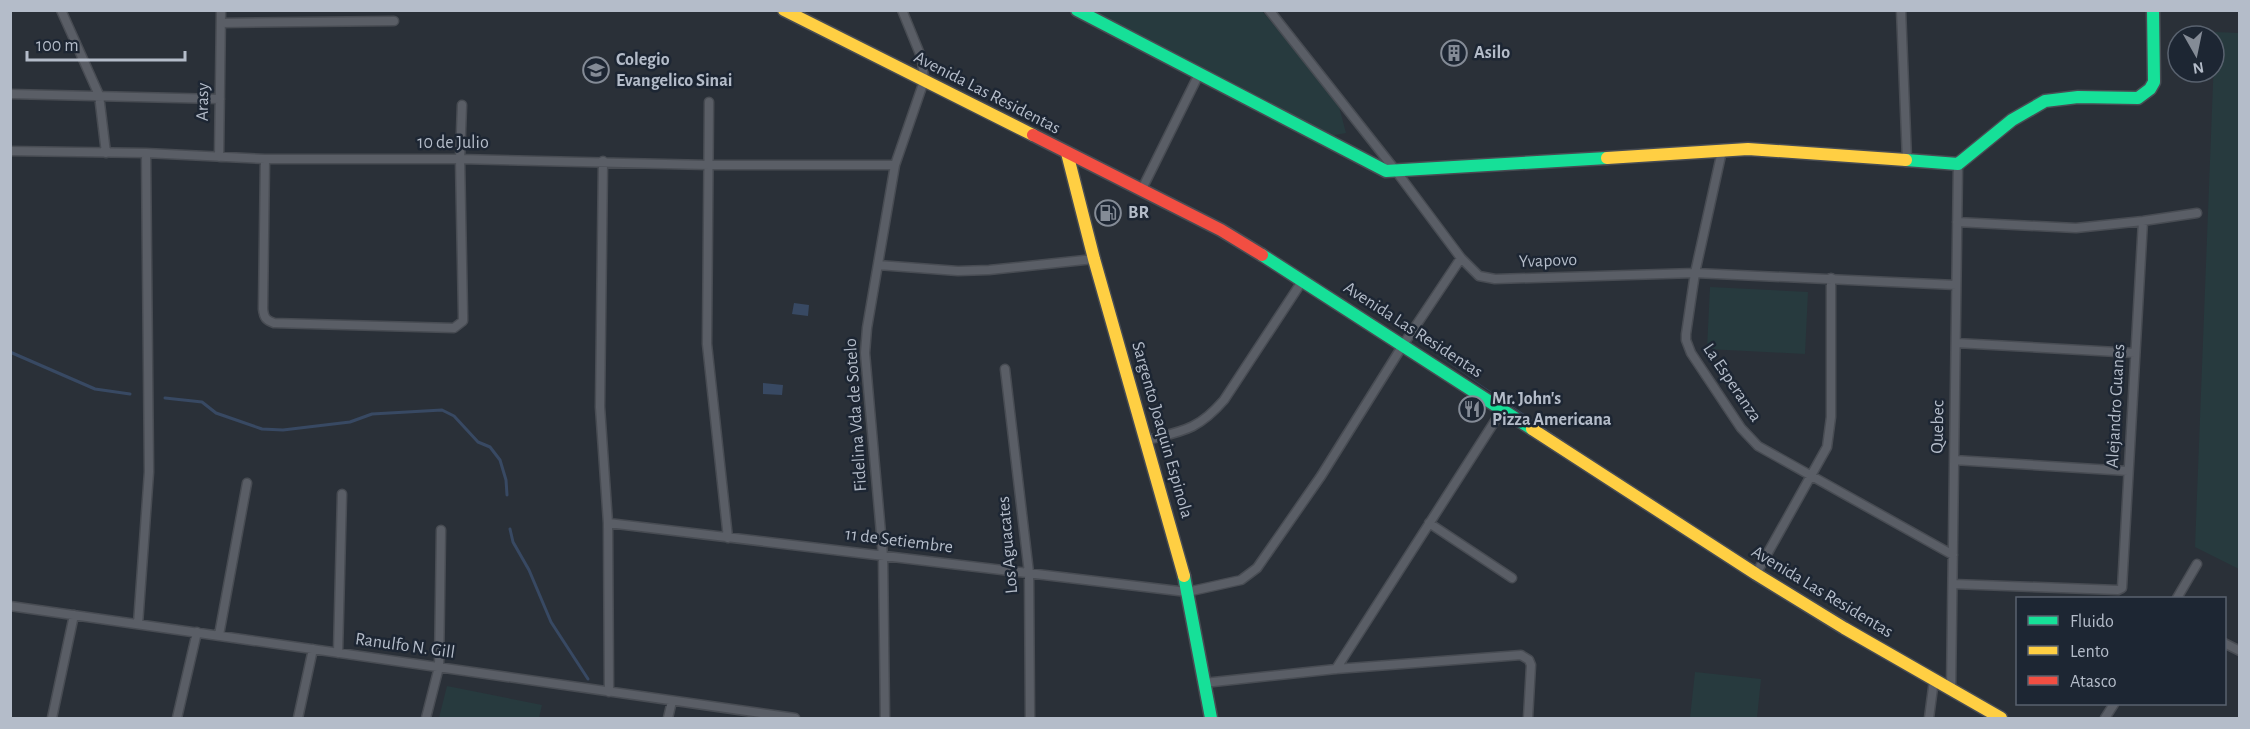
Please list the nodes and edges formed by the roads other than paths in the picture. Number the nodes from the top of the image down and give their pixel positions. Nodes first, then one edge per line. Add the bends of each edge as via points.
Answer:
1 (61, 10) edge
2 (221, 10) edge
3 (784, 10) edge
4 (902, 10) edge
5 (1077, 10) edge
6 (1269, 10) edge
7 (1901, 10) edge
8 (2153, 10) edge
9 (394, 21) dead end
10 (220, 23) junction
11 (1199, 74) junction
12 (924, 81) junction
13 (10, 94) edge
14 (99, 95) junction
15 (220, 99) junction
16 (709, 102) dead end
17 (462, 105) dead end
18 (10, 151) edge
19 (1722, 152) junction
20 (106, 153) junction
21 (146, 153) junction
22 (1067, 153) junction
23 (219, 157) junction
24 (265, 159) junction
25 (460, 159) junction
26 (1907, 160) junction
27 (603, 161) junction
28 (1958, 164) junction
29 (708, 165) junction
30 (895, 165) junction
31 (1396, 171) junction
32 (1142, 189) junction
33 (2197, 213) dead end
34 (2143, 221) junction
35 (1957, 222) junction
36 (1461, 258) junction
37 (1094, 259) junction
38 (878, 265) junction
39 (1695, 273) junction
40 (1831, 278) junction
41 (1303, 280) junction
42 (1956, 285) junction
43 (1956, 343) junction
44 (1403, 345) junction
45 (2135, 353) junction
46 (1005, 369) dead end
47 (1502, 410) junction
48 (1147, 441) junction
49 (1954, 460) junction
50 (2128, 471) junction
51 (1813, 476) junction
52 (247, 483) dead end
53 (342, 494) dead end
54 (608, 523) junction
55 (1429, 523) junction
56 (441, 530) dead end
57 (728, 537) junction
58 (1953, 555) junction
59 (883, 556) junction
60 (2197, 564) dead end
61 (1029, 573) junction
62 (1756, 574) junction
63 (1512, 578) dead end
64 (1953, 584) junction
65 (1187, 592) junction
66 (2178, 597) edge
67 (10, 606) edge
68 (75, 615) junction
69 (138, 624) junction
70 (197, 632) junction
71 (219, 635) junction
72 (2226, 645) edge
73 (313, 649) junction
74 (2240, 651) edge
75 (338, 652) junction
76 (439, 667) junction
77 (1336, 669) junction
78 (1934, 680) junction
79 (1204, 683) junction
80 (1951, 691) junction
81 (609, 692) junction
82 (672, 701) junction
83 (2113, 705) edge
84 (52, 718) edge
85 (177, 718) edge
86 (298, 718) edge
87 (426, 718) edge
88 (668, 718) edge
89 (795, 718) edge
90 (885, 718) edge
91 (1030, 718) edge
92 (1211, 718) edge
93 (1528, 718) edge
94 (1929, 718) edge
95 (2001, 718) edge
96 (2105, 718) edge

1 - 14 street
2 - 10 street, Arasy
3 - 12 street, Avenida Las Residentas
4 - 12 street via 922,59
5 - 11 street
6 - 31 street, Yvapovo
7 - 26 street
8 - 28 street via 2154,82 2145,94 2138,98 2044,101
9 - 10 street
10 - 15 street, Arasy
11 - 31 street via 1381,170
11 - 32 street
12 - 22 street, Avenida Las Residentas
12 - 30 street, Fidelina Vda de Sotelo
13 - 14 street
14 - 15 street
14 - 20 street
15 - 23 street, Arasy
16 - 29 street
17 - 25 street
18 - 20 street, 10 de Julio
19 - 26 street via 1748,149
19 - 31 street
19 - 39 street, La Esperanza
20 - 21 street, 10 de Julio
21 - 23 street, 10 de Julio
21 - 69 street via 149,472
22 - 32 street, Avenida Las Residentas
22 - 37 street, Sargento Joaquin Espinola
23 - 24 street, 10 de Julio
24 - 25 street, 10 de Julio
24 - 25 street via 263,309 267,321 448,329 459,325 464,315
25 - 27 street, 10 de Julio
26 - 28 street
27 - 29 street, 10 de Julio
27 - 54 street via 600,407
28 - 35 street, Quebec
29 - 30 street, 10 de Julio
29 - 57 street via 707,344
30 - 38 street, Fidelina Vda de Sotelo
31 - 36 street, Yvapovo
32 - 41 street, Avenida Las Residentas via 1221,230
33 - 34 street
34 - 35 street via 2052,228
34 - 45 street, Alejandro Guanes
35 - 42 street, Quebec
36 - 39 street, Yvapovo via 1479,276 1495,279
36 - 44 street, 11 de Setiembre
37 - 38 street via 958,271
37 - 48 street, Sargento Joaquin Espinola
38 - 59 street, Fidelina Vda de Sotelo via 865,353
39 - 40 street, Yvapovo
39 - 51 street, La Esperanza via 1686,334 1690,353 1746,435 1758,447
40 - 42 street, Yvapovo
40 - 51 street via 1831,431
41 - 44 street, Avenida Las Residentas
41 - 48 street via 1212,414 1188,430
42 - 43 street, Quebec
43 - 45 street
43 - 49 street, Quebec
44 - 47 street, Avenida Las Residentas
44 - 65 street, 11 de Setiembre via 1321,476 1257,568 1241,580
45 - 50 street, Alejandro Guanes
46 - 61 street, Los Aguacates
47 - 55 street
47 - 62 street, Avenida Las Residentas
48 - 65 street, Sargento Joaquin Espinola
49 - 50 street
49 - 58 street, Quebec
50 - 64 street, Alejandro Guanes via 2123,586 2118,590
51 - 58 street, La Esperanza
51 - 62 street
52 - 71 street
53 - 75 street
54 - 57 street, 11 de Setiembre
54 - 81 street
55 - 63 street
55 - 77 street
56 - 76 street
57 - 59 street, 11 de Setiembre
58 - 64 street, Quebec
59 - 61 street, 11 de Setiembre
59 - 90 street, Fidelina Vda de Sotelo
60 - 66 street
61 - 65 street, 11 de Setiembre
61 - 91 street, Los Aguacates
62 - 78 street, Avenida Las Residentas
64 - 80 street, Quebec
65 - 79 street, Sargento Joaquin Espinola
67 - 68 street, Ranulfo N. Gill
68 - 69 street, Ranulfo N. Gill
68 - 84 street
69 - 70 street, Ranulfo N. Gill
70 - 71 street, Ranulfo N. Gill
70 - 85 street
71 - 73 street, Ranulfo N. Gill
72 - 74 street
73 - 75 street, Ranulfo N. Gill
73 - 86 street
75 - 76 street, Ranulfo N. Gill
76 - 81 street, Ranulfo N. Gill
76 - 87 street
77 - 79 street
77 - 93 street via 1521,655 1531,665
78 - 80 street, Avenida Las Residentas
78 - 94 street
79 - 92 street, Sargento Joaquin Espinola
80 - 95 street, Avenida Las Residentas
81 - 82 street, Ranulfo N. Gill
82 - 88 street
82 - 89 street, Ranulfo N. Gill
83 - 96 street

